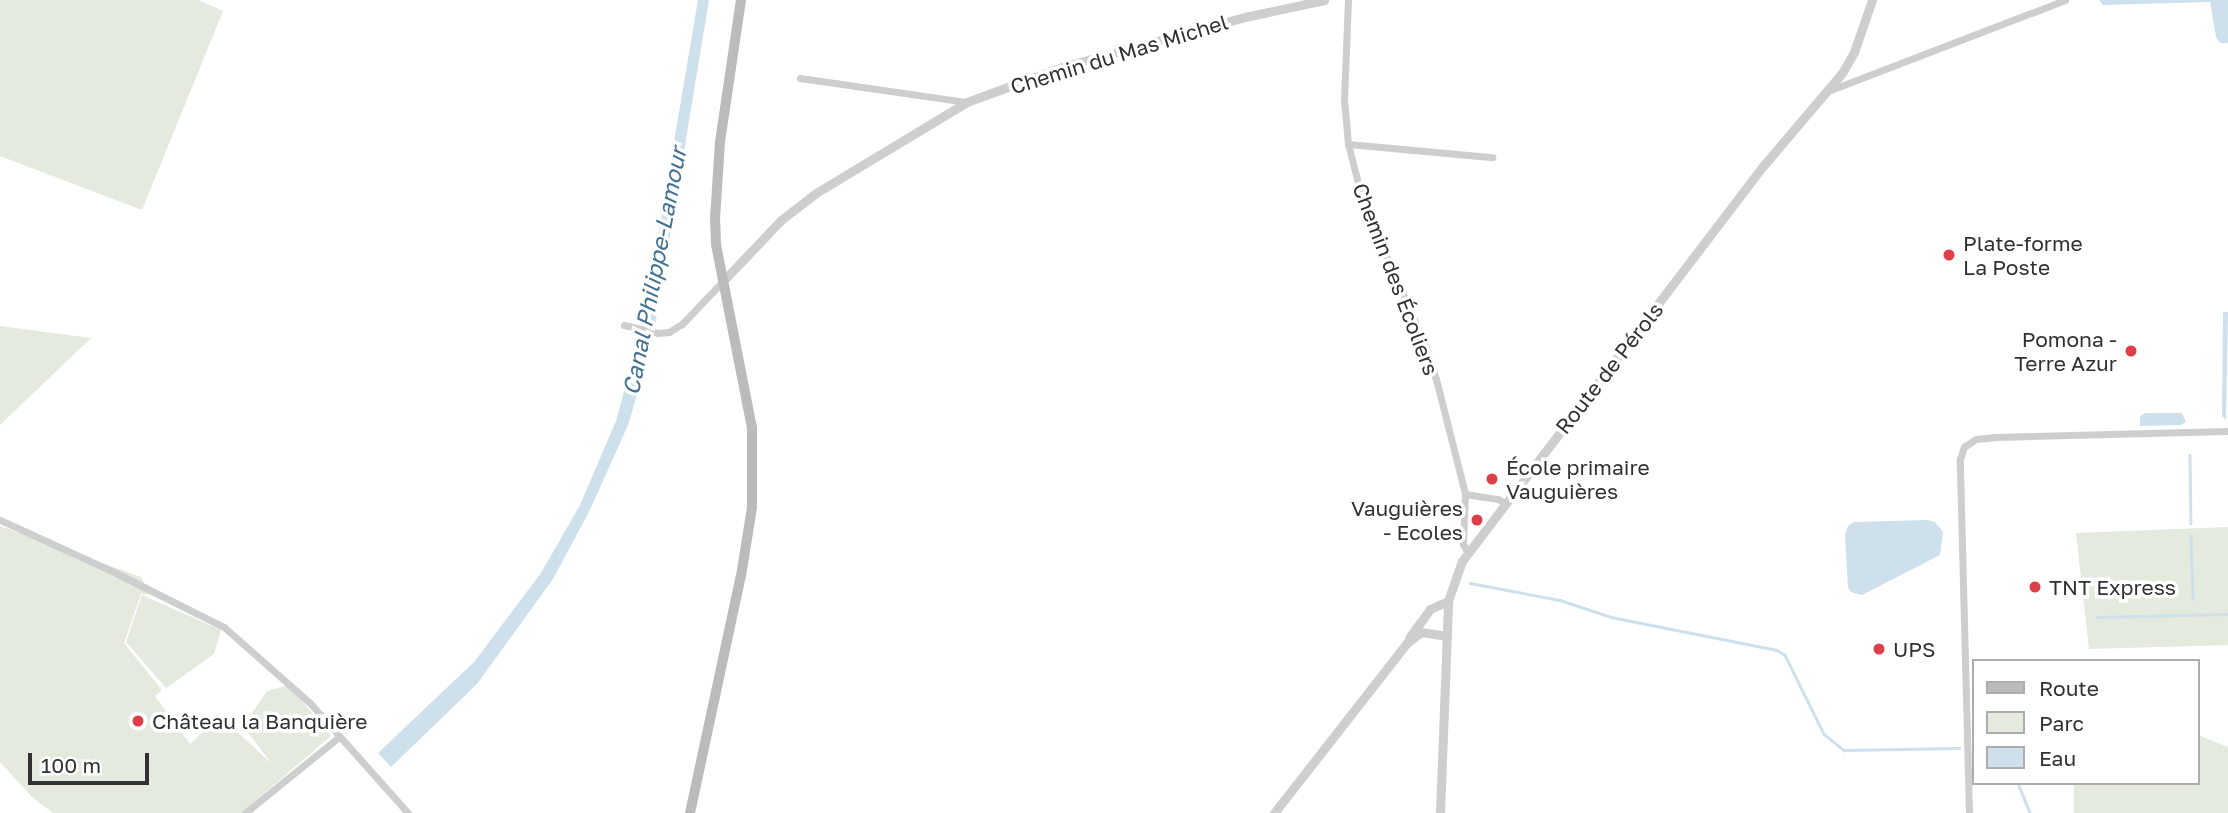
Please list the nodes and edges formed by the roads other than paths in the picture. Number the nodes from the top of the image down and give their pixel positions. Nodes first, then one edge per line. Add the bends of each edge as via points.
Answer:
1 (741, 0) edge
2 (1324, 0) edge
3 (1348, 0) edge
4 (1872, 0) edge
5 (2065, 0) edge
6 (800, 78) dead end
7 (1827, 92) junction
8 (967, 102) junction
9 (1348, 144) junction
10 (1492, 156) dead end
11 (723, 281) junction
12 (624, 325) dead end
13 (2228, 431) edge
14 (1465, 494) junction
15 (1504, 503) junction
16 (0, 520) edge
17 (1468, 553) junction
18 (1448, 601) junction
19 (1447, 636) junction
20 (1407, 643) junction
21 (339, 737) junction
22 (244, 813) edge
23 (408, 813) edge
24 (690, 813) edge
25 (1274, 813) edge
26 (1440, 813) edge
27 (1969, 813) edge

1 - 11 main road via 716,181 715,231
2 - 8 street, Chemin du Mas Michel via 1062,67
3 - 9 street, Chemin des Écoliers via 1344,99
4 - 7 street, Route de Pérols via 1854,52
5 - 7 street
6 - 8 street
7 - 15 street, Route de Pérols via 1765,165
8 - 11 street, Chemin du Mas Michel via 816,193 780,220
9 - 10 street
9 - 14 street, Chemin des Écoliers via 1382,246 1425,344
11 - 12 street via 669,332
11 - 24 main road via 752,428 752,507
13 - 27 street via 1996,437 1976,439 1964,447 1960,459
14 - 15 street
14 - 17 street, Chemin des Écoliers via 1463,544
15 - 17 street, Route de Pérols
16 - 21 street via 224,627 310,703
17 - 18 street, Route de Pérols
18 - 19 street, Route de Pérols
18 - 20 street via 1430,609
19 - 20 street via 1421,632
19 - 26 street, Route de Pérols
20 - 25 street
21 - 22 street
21 - 23 street

